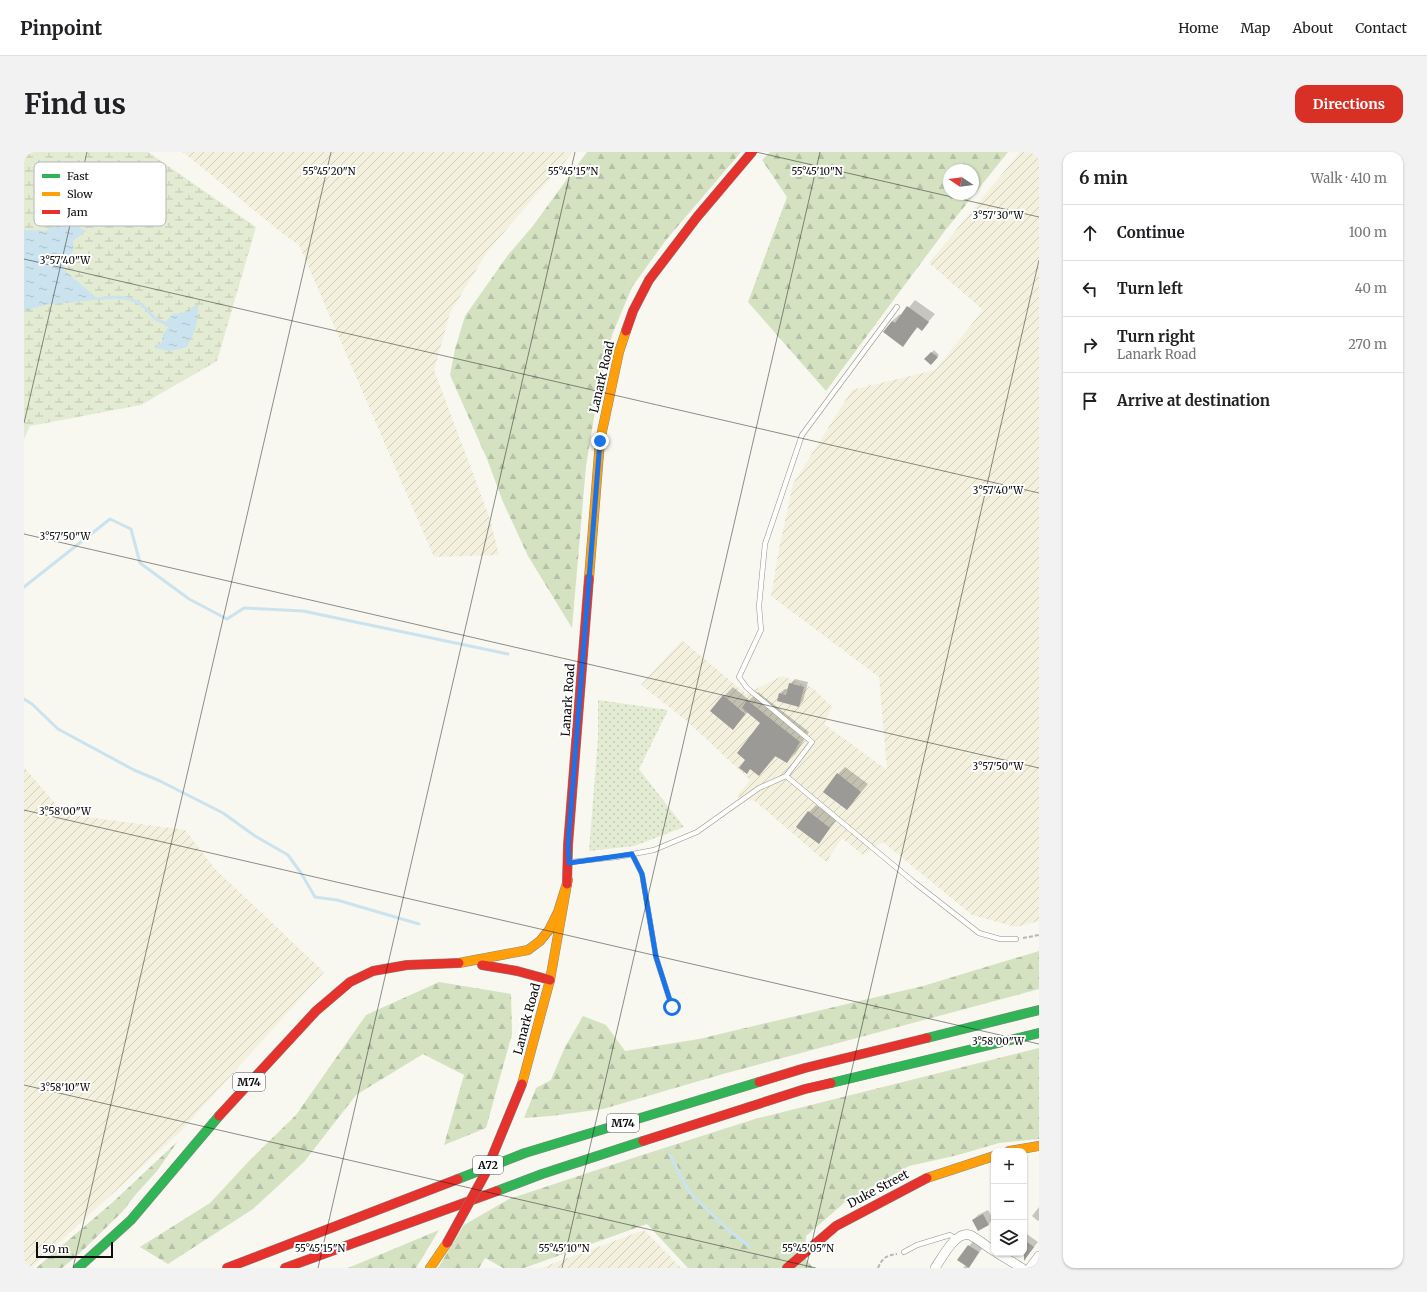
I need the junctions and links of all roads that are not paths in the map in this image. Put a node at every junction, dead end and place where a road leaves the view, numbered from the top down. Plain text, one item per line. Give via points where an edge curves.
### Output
1 (752, 152) edge
2 (897, 307) dead end
3 (786, 776) junction
4 (632, 854) junction
5 (569, 863) junction
6 (568, 880) junction
7 (1016, 939) road end
8 (458, 963) junction
9 (550, 980) junction
10 (672, 1007) dead end
11 (1039, 1010) edge
12 (1039, 1033) edge
13 (1039, 1146) edge
14 (1024, 1148) edge
15 (991, 1157) edge
16 (956, 1239) junction
17 (991, 1249) edge
18 (904, 1252) road end
19 (1002, 1256) edge
20 (1039, 1256) edge
21 (78, 1268) edge
22 (227, 1268) edge
23 (285, 1268) edge
24 (430, 1268) edge
25 (787, 1268) edge
26 (935, 1268) edge
27 (1022, 1268) edge
28 (1030, 1268) edge

1 - 5 main road, Lanark Road / A72 via 697,217 649,280 633,311 619,352 600,441 568,845
2 - 3 lane via 802,435 765,544 759,606 761,630 739,677 747,688 812,742
3 - 4 lane via 759,788 697,832 654,850
3 - 7 lane via 979,934 1000,939
4 - 5 lane
4 - 10 lane via 642,874 656,957
5 - 6 main road, Lanark Road / A72
6 - 8 main road, M74 via 558,912 540,941 528,950
6 - 9 main road, Lanark Road / A72
8 - 9 main road, M74 via 500,967
8 - 21 main road, M74 via 407,965 373,971 350,982 316,1011 223,1111 131,1220
9 - 24 main road, Lanark Road / A72, bridge via 522,1084 485,1174 447,1243
11 - 22 main road, M74 via 805,1068 524,1153
12 - 23 main road, M74 via 805,1089 542,1174
13 - 14 main road
15 - 25 main road, Duke Street via 928,1176 842,1222
16 - 17 street via 961,1235 970,1235
16 - 18 lane via 950,1235 916,1245
16 - 26 street
19 - 27 street
20 - 28 street

